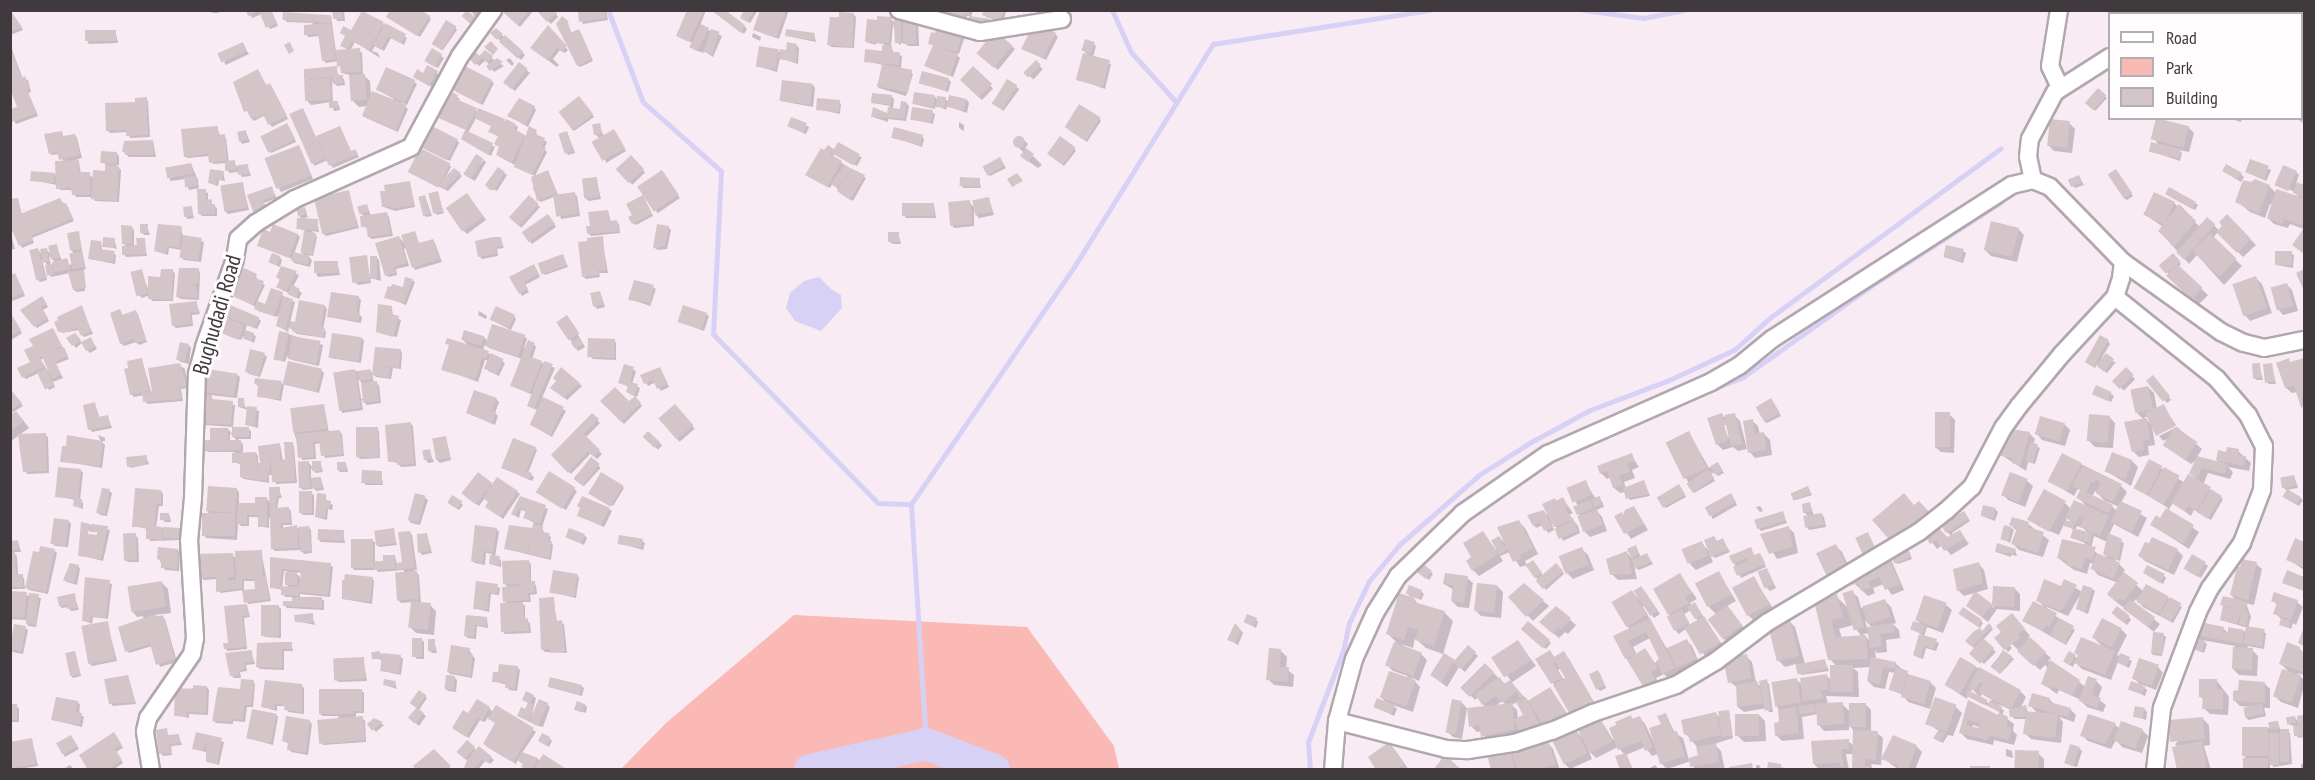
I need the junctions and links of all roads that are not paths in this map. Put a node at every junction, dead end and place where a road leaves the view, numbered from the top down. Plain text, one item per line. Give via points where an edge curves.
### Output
1 (493, 10) edge
2 (899, 10) edge
3 (2059, 10) edge
4 (1062, 19) dead end
5 (2108, 58) edge
6 (2060, 87) junction
7 (2033, 180) junction
8 (2122, 262) junction
9 (2115, 297) junction
10 (2304, 340) edge
11 (1337, 721) junction
12 (150, 770) edge
13 (1333, 770) edge
14 (2155, 770) edge

1 - 12 street, Bughudadi Road via 460,56 411,147 295,199 238,239 197,374 189,542 195,638 192,654 148,718 145,731
2 - 4 street via 980,32
3 - 6 street via 2050,66
5 - 6 street
6 - 7 street via 2030,139 2028,157
7 - 8 street via 2050,187
7 - 11 street via 2012,185 1711,382 1548,454 1463,513 1398,576 1374,613 1354,659
8 - 9 street
8 - 10 street via 2221,333 2244,343 2264,348
9 - 11 street via 2019,406 1971,487 1947,512 1768,622 1676,685 1543,734 1468,750 1446,749
9 - 14 street via 2217,379 2248,415 2264,446 2262,490 2242,543 2198,612 2162,708
11 - 13 street

